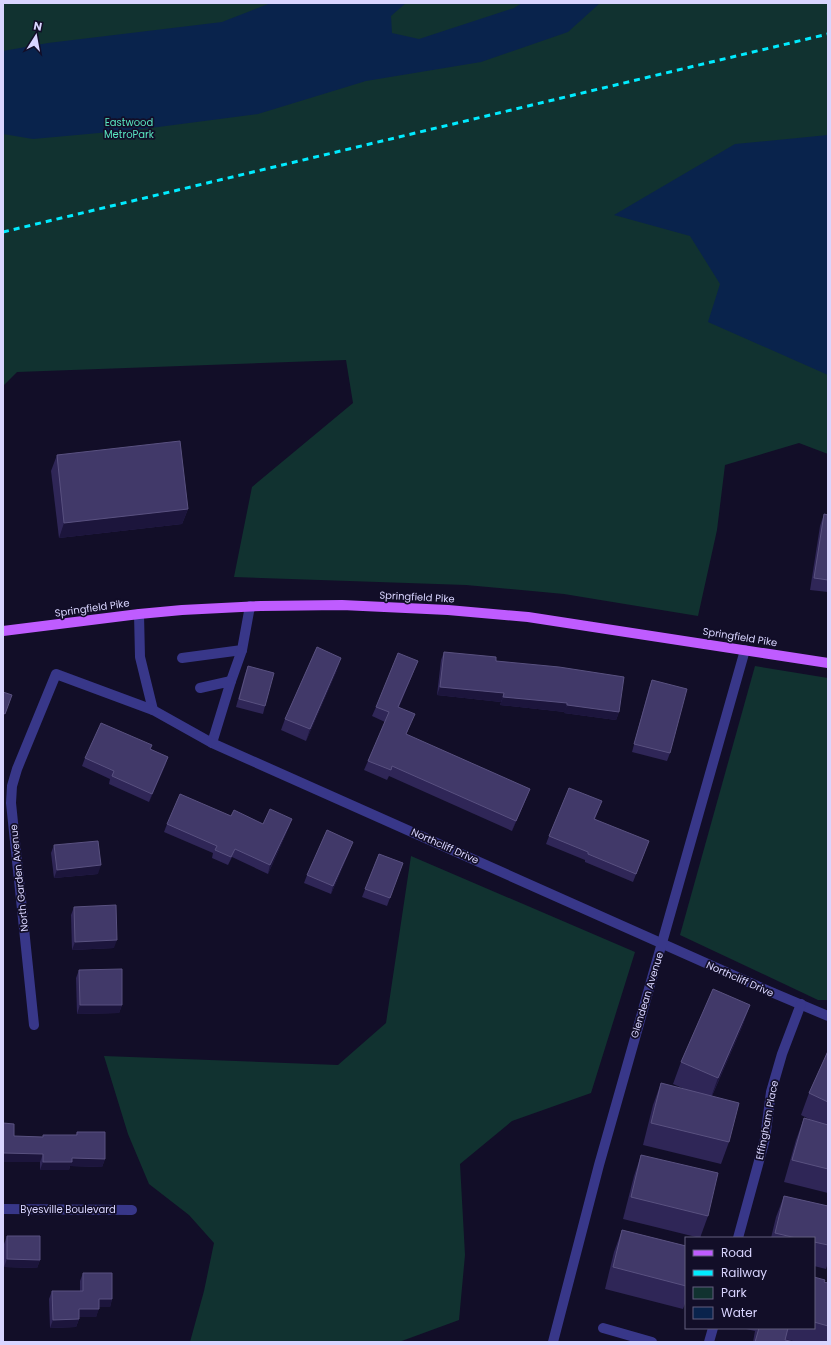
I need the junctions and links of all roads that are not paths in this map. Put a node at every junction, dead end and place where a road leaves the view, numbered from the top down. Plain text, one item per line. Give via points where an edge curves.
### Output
1 (250, 606) junction
2 (139, 614) junction
3 (3, 632) edge
4 (242, 650) junction
5 (746, 650) junction
6 (182, 658) dead end
7 (828, 663) edge
8 (231, 681) junction
9 (200, 688) dead end
10 (153, 710) junction
11 (212, 744) junction
12 (662, 944) junction
13 (801, 1004) junction
14 (828, 1016) edge
15 (34, 1025) dead end
16 (3, 1209) edge
17 (132, 1210) dead end
18 (738, 1237) edge
19 (603, 1328) dead end
20 (713, 1329) edge
21 (553, 1342) edge
22 (652, 1342) edge
23 (709, 1342) edge

1 - 2 main road, Springfield Pike
1 - 4 street
1 - 5 main road, Springfield Pike via 342,605 448,610 528,618
2 - 3 main road, Springfield Pike
2 - 10 street via 140,657
4 - 6 street
4 - 8 street
5 - 7 main road, Springfield Pike
5 - 12 street, Glendean Avenue
8 - 9 street
8 - 11 street
10 - 11 street, Northcliff Drive
10 - 15 street, North Garden Avenue via 56,674 17,769 11,803
11 - 12 street, Northcliff Drive
12 - 13 street, Northcliff Drive
12 - 21 street, Glendean Avenue via 601,1157
13 - 14 street, Northcliff Drive
13 - 18 street, Effingham Place via 771,1092 765,1140
16 - 17 street, Byesville Boulevard
19 - 22 street
20 - 23 street

